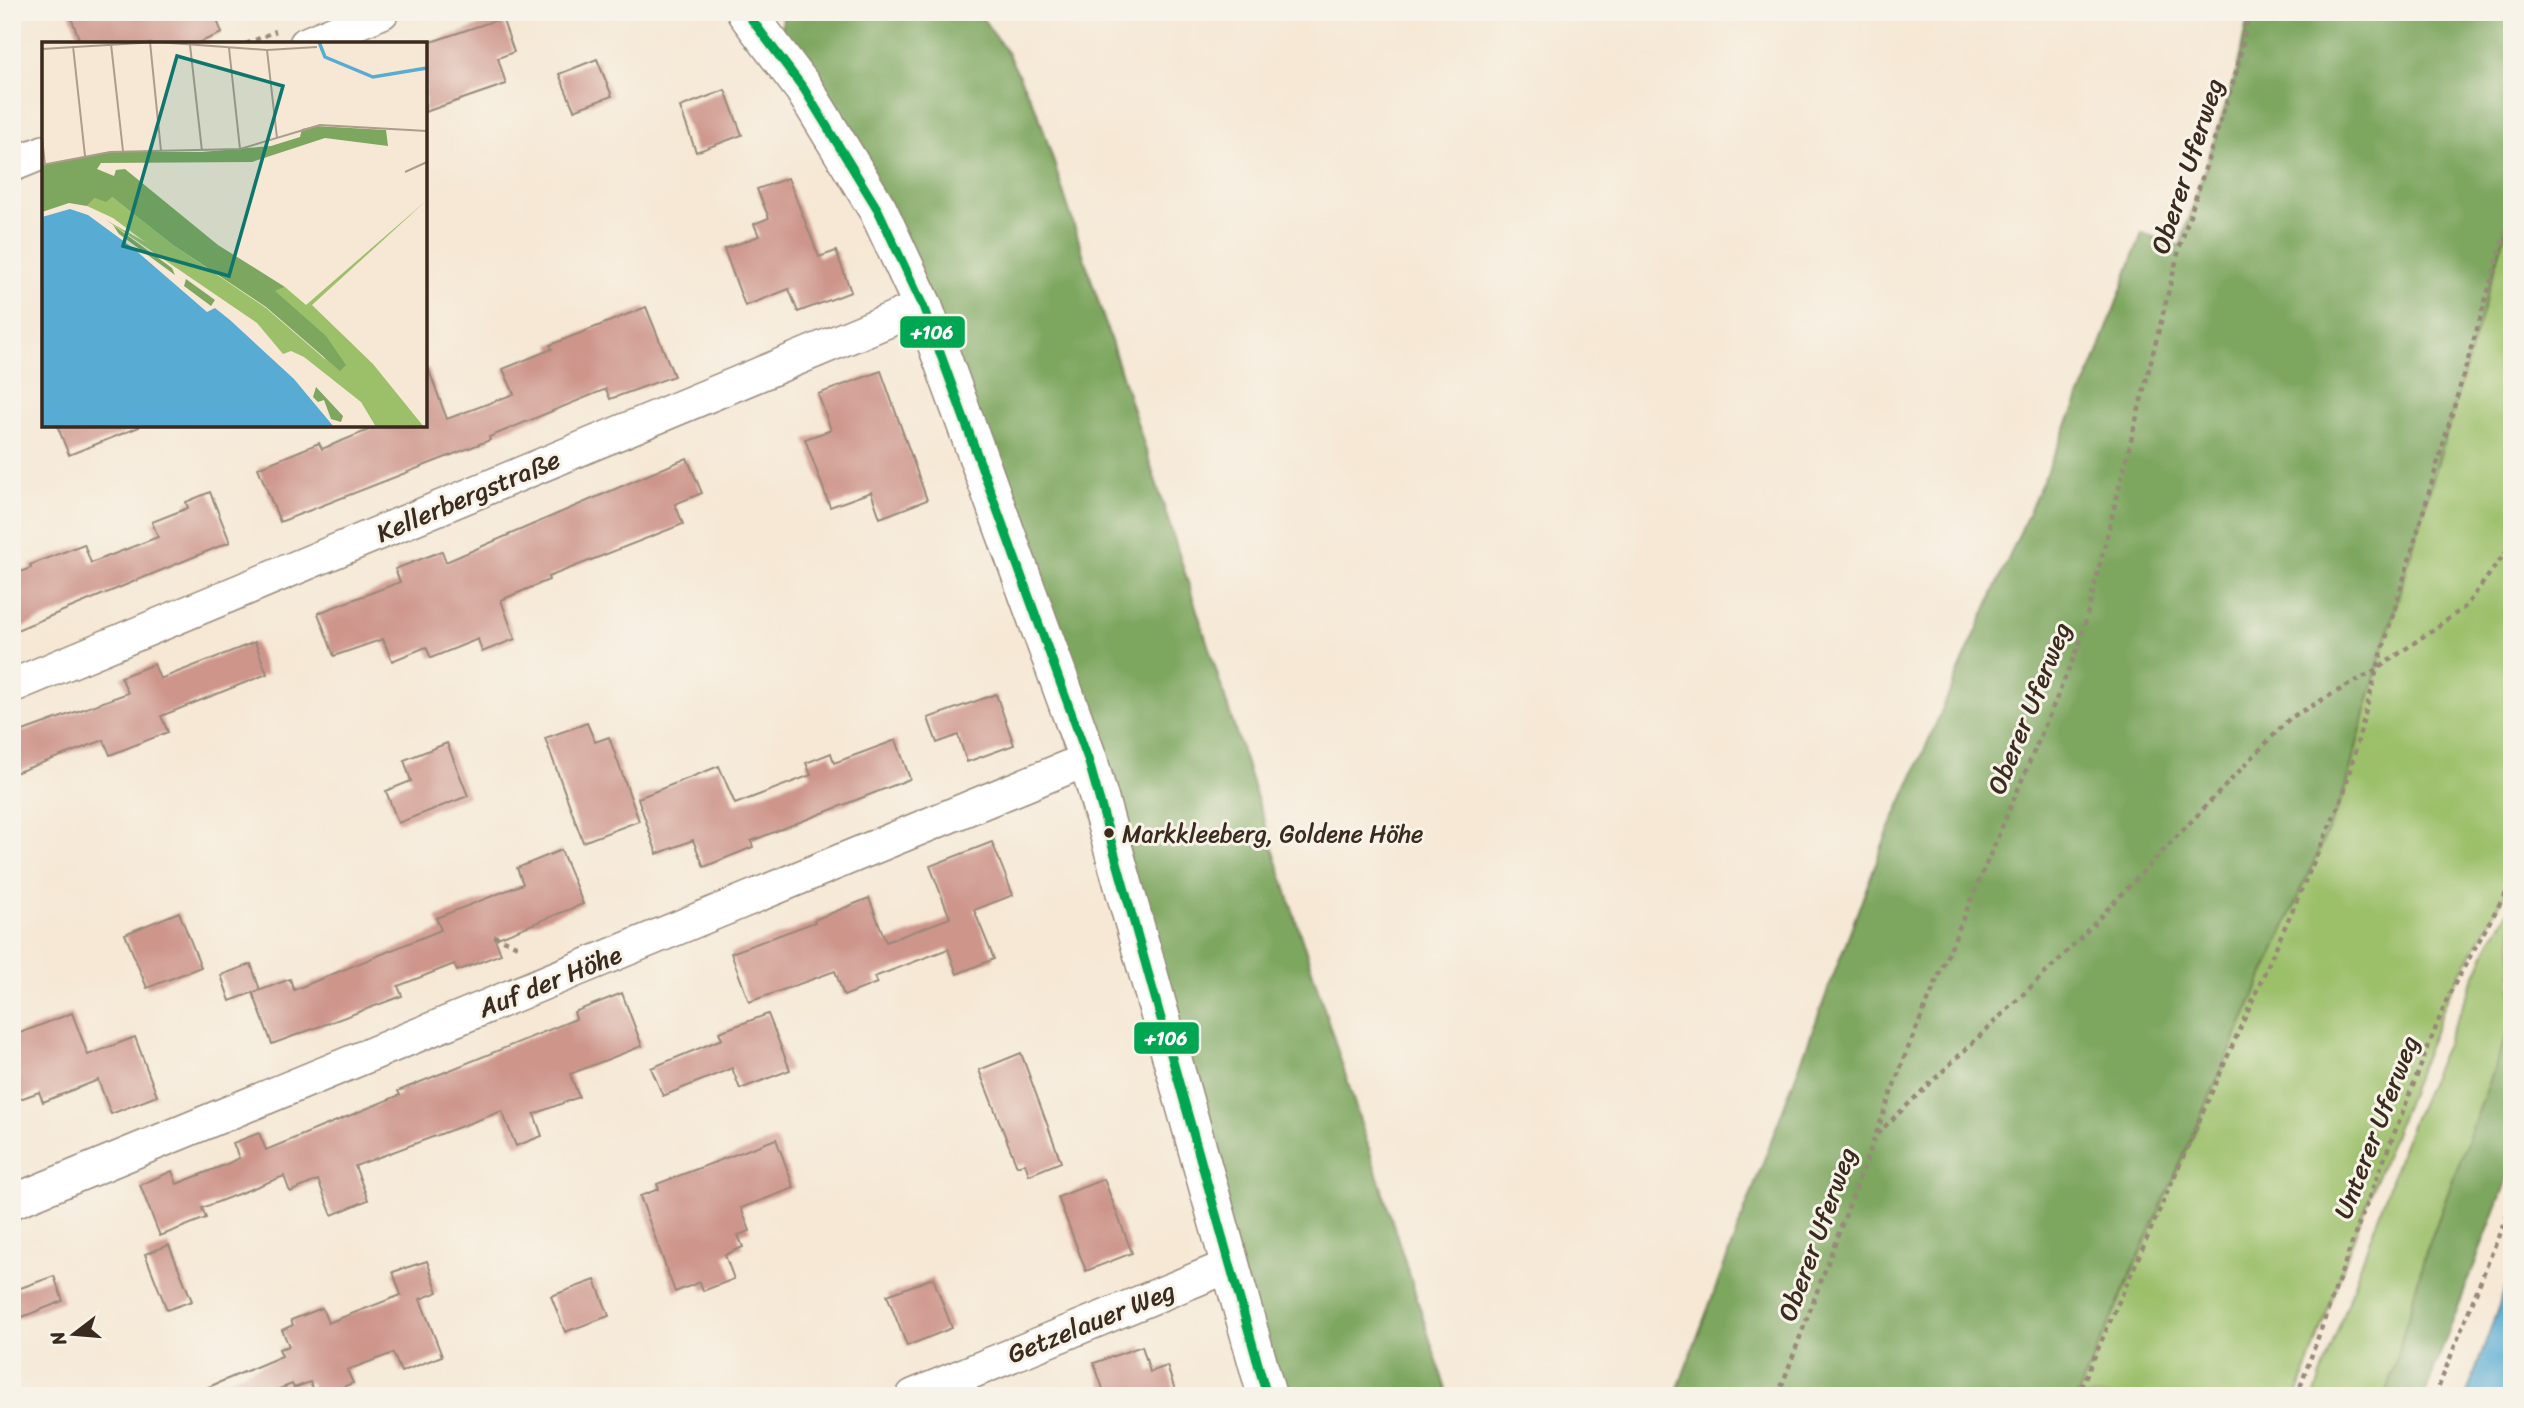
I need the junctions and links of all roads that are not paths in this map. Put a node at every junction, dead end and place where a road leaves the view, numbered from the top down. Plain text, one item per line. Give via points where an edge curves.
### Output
1 (382, 12) edge
2 (746, 12) edge
3 (311, 42) edge
4 (42, 153) edge
5 (12, 165) edge
6 (923, 306) junction
7 (12, 686) edge
8 (1088, 759) junction
9 (12, 1202) edge
10 (1231, 1265) junction
11 (913, 1396) edge
12 (1267, 1396) edge

1 - 3 street
2 - 6 main road via 804,89 878,210
4 - 5 street
6 - 7 street, Kellerbergstraße
6 - 8 main road
8 - 9 street, Auf der Höhe
8 - 10 main road
10 - 11 street, Getzelauer Weg
10 - 12 main road

